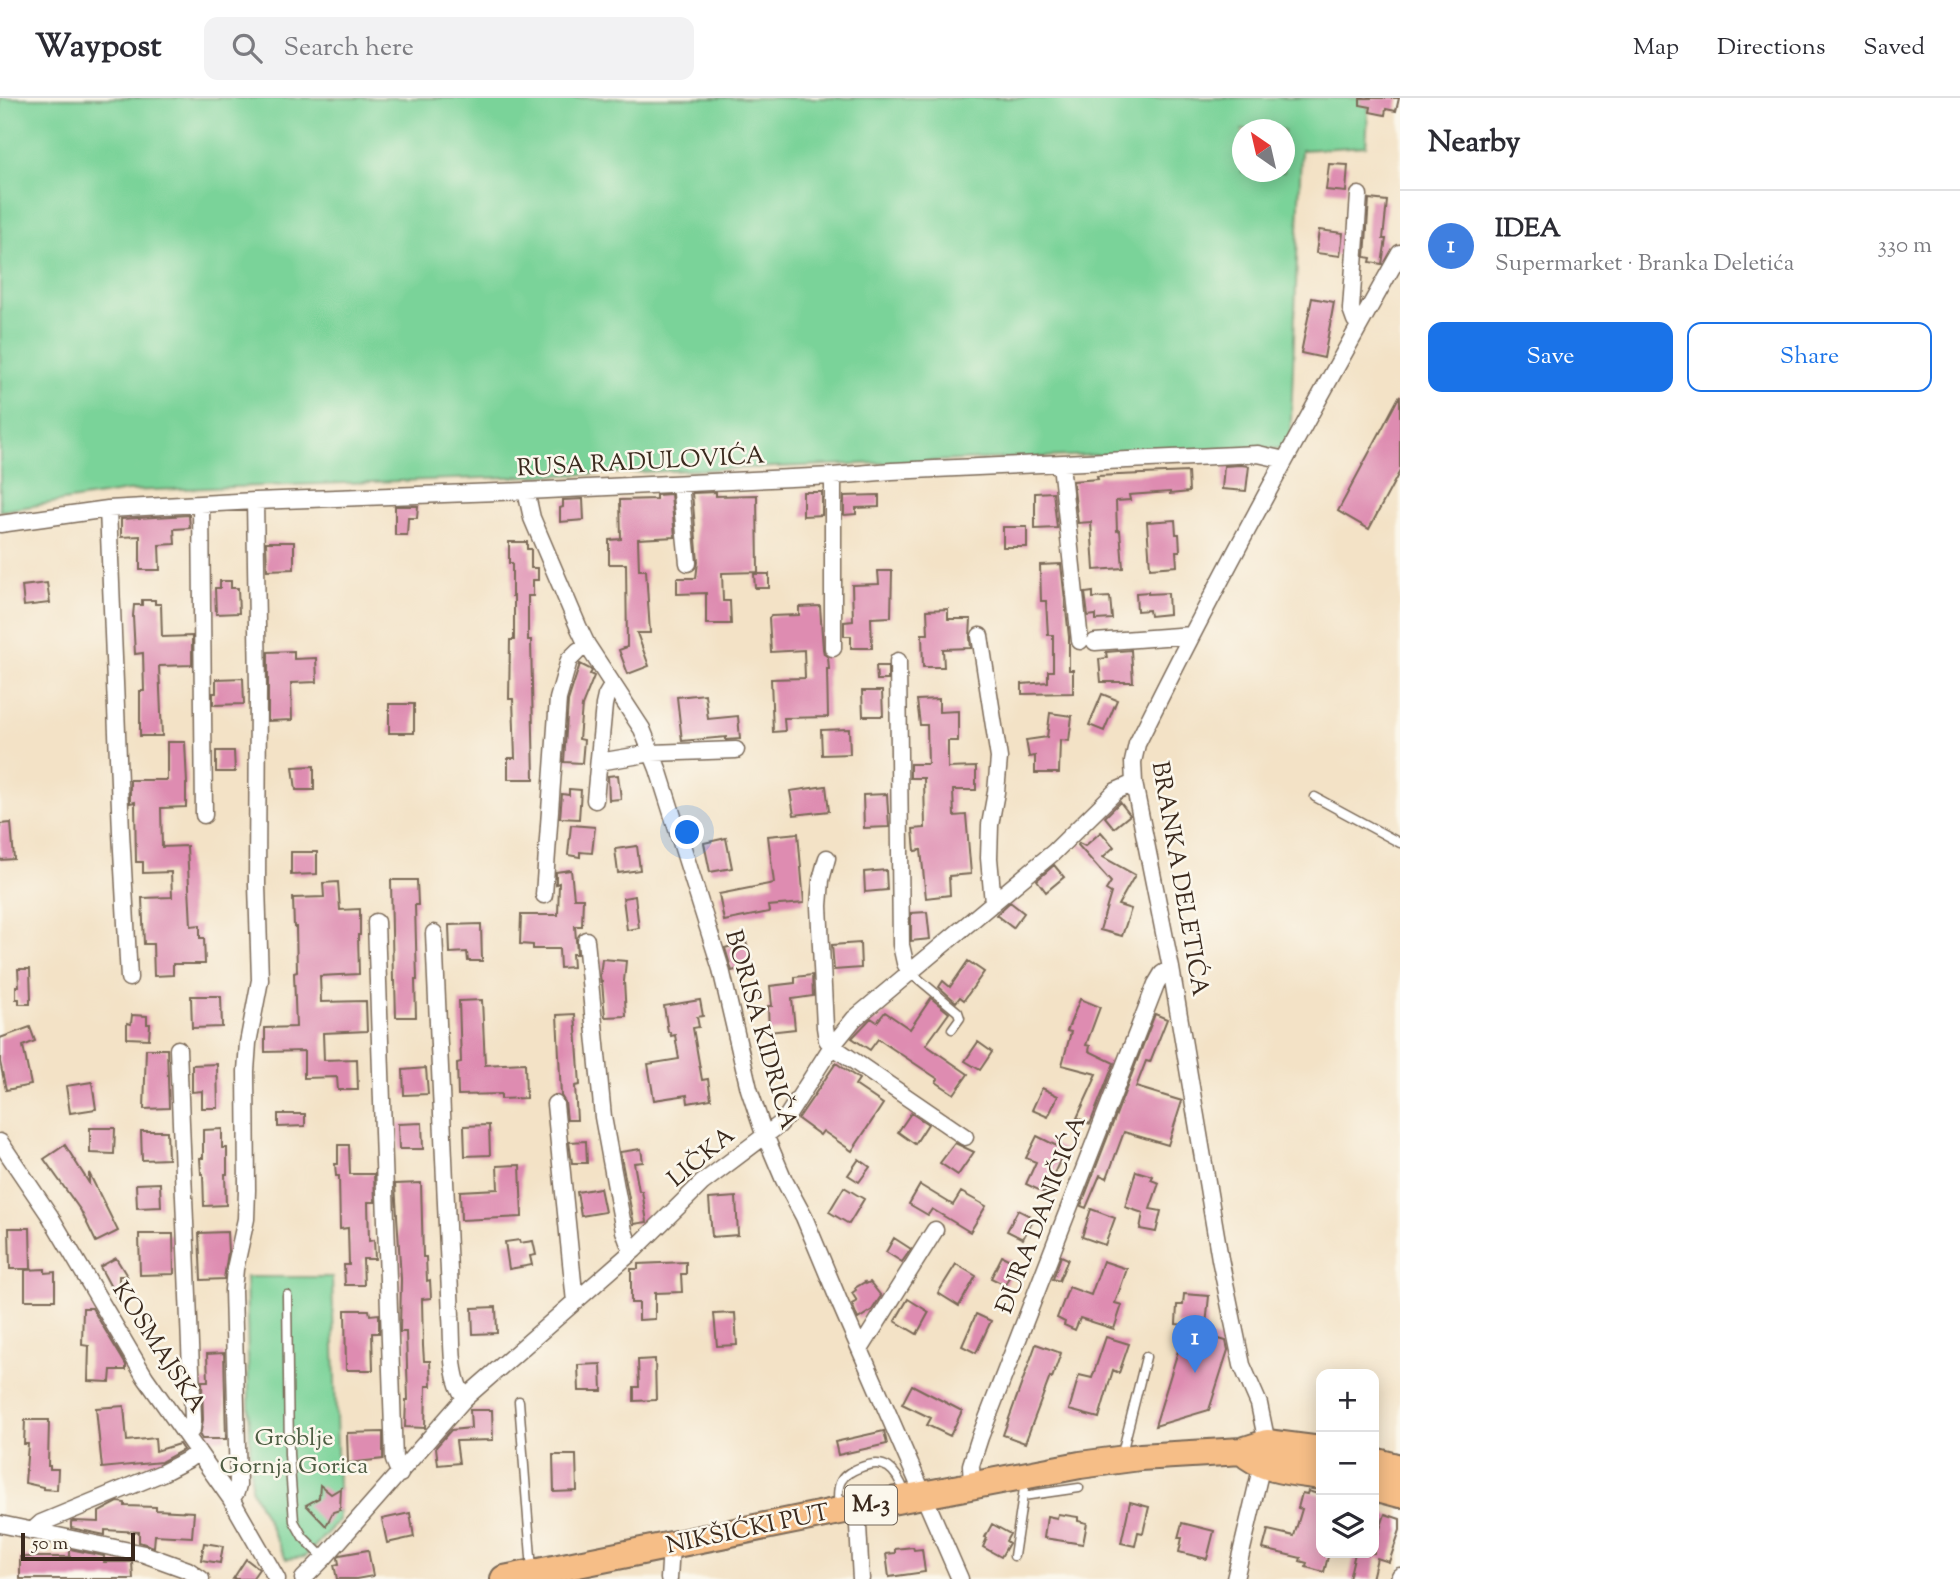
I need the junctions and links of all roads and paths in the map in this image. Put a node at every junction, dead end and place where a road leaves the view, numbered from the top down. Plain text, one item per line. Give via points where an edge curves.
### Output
1 (1359, 195) dead end
2 (1400, 253) edge
3 (1360, 324) junction
4 (1285, 460) junction
5 (1060, 464) junction
6 (833, 476) junction
7 (681, 484) junction
8 (526, 492) junction
9 (255, 501) junction
10 (201, 504) junction
11 (108, 509) junction
12 (0, 524) edge
13 (688, 563) dead end
14 (1192, 635) junction
15 (980, 636) dead end
16 (587, 645) junction
17 (833, 648) dead end
18 (898, 661) dead end
19 (614, 684) junction
20 (736, 750) dead end
21 (652, 753) junction
22 (599, 762) junction
23 (1134, 783) junction
24 (1315, 797) dead end
25 (595, 800) dead end
26 (204, 815) dead end
27 (1400, 843) edge
28 (827, 858) dead end
29 (544, 895) dead end
30 (993, 903) junction
31 (376, 922) dead end
32 (433, 933) dead end
33 (586, 940) dead end
34 (1171, 968) junction
35 (910, 972) junction
36 (129, 978) dead end
37 (952, 1029) dead end
38 (832, 1046) junction
39 (178, 1049) dead end
40 (555, 1104) dead end
41 (765, 1136) junction
42 (965, 1137) dead end
43 (0, 1142) edge
44 (934, 1230) dead end
45 (634, 1250) junction
46 (287, 1295) dead end
47 (575, 1302) junction
48 (860, 1348) junction
49 (1146, 1357) dead end
50 (466, 1398) junction
51 (519, 1401) dead end
52 (187, 1436) junction
53 (1316, 1450) edge
54 (198, 1452) junction
55 (1257, 1453) junction
56 (1120, 1460) junction
57 (1379, 1462) edge
58 (1400, 1468) edge
59 (400, 1474) junction
60 (1316, 1474) edge
61 (1025, 1485) junction
62 (972, 1486) junction
63 (1079, 1488) dead end
64 (1379, 1488) edge
65 (1400, 1494) edge
66 (916, 1497) junction
67 (232, 1499) junction
68 (848, 1510) junction
69 (0, 1524) edge
70 (32, 1531) junction
71 (671, 1546) junction
72 (1014, 1556) dead end
73 (324, 1558) junction
74 (533, 1573) junction
75 (201, 1579) edge
76 (277, 1579) edge
77 (303, 1579) edge
78 (504, 1579) edge
79 (669, 1579) edge
80 (861, 1579) edge
81 (960, 1579) edge
82 (1234, 1579) edge

1 - 3 street via 1351,309
2 - 3 street, BRANKA DELETIĆA
3 - 4 street, BRANKA DELETIĆA
4 - 5 street, RUSA RADULOVIĆA via 1258,454
4 - 14 street, BRANKA DELETIĆA
5 - 6 street, RUSA RADULOVIĆA
5 - 14 street via 1088,641
6 - 7 street, RUSA RADULOVIĆA
6 - 17 street
7 - 8 street, RUSA RADULOVIĆA
7 - 13 street
8 - 9 street, RUSA RADULOVIĆA
8 - 16 street, BORISA KIDRIČA via 532,518
9 - 10 street, RUSA RADULOVIĆA
9 - 67 street via 260,980 246,1071 246,1219 233,1290 238,1485
10 - 11 street, RUSA RADULOVIĆA
10 - 26 street
11 - 12 street, RUSA RADULOVIĆA
11 - 36 street
14 - 23 street, BRANKA DELETIĆA via 1137,744
15 - 30 street via 999,758 990,825
16 - 19 street, BORISA KIDRIČA
16 - 29 street via 569,660 558,699
18 - 35 street via 901,944
19 - 21 street, BORISA KIDRIČA
19 - 22 street via 604,705
20 - 21 street
21 - 22 street
21 - 41 street, BORISA KIDRIČA via 721,969
22 - 25 street
23 - 30 street, LIČKA via 1116,791
23 - 34 street, BRANKA DELETIĆA
24 - 27 lane
28 - 38 street via 818,906 825,1027
30 - 35 street, LIČKA
31 - 59 street via 394,1460
32 - 50 street via 455,1373
33 - 45 street via 603,1117 624,1231
34 - 55 street, BRANKA DELETIĆA via 1220,1259 1242,1365 1259,1404
34 - 62 street, ĐURA DANIČIĆA via 1156,984 985,1424 971,1465
35 - 37 lane via 958,1012 960,1018
35 - 38 street, LIČKA via 854,1019
38 - 41 street, LIČKA via 788,1115
38 - 42 street
39 - 52 street via 192,1419
40 - 47 street
41 - 45 street, LIČKA via 710,1175
41 - 48 street, BORISA KIDRIČA
43 - 52 street, KOSMAJSKA via 50,1216 145,1377
44 - 48 street
45 - 47 street, LIČKA
46 - 73 lane via 294,1521
47 - 50 street, LIČKA
48 - 66 street, BORISA KIDRIČA
49 - 56 lane
50 - 59 street, LIČKA
51 - 74 lane
52 - 54 street, KOSMAJSKA
53 - 55 main road, NIKŠIĆKI PUT / M-3
54 - 67 street, KOSMAJSKA
54 - 70 street
55 - 56 main road, NIKŠIĆKI PUT / M-3
55 - 60 main road, NIKŠIĆKI PUT / M-3
55 - 82 street
56 - 61 main road, NIKŠIĆKI PUT / M-3
57 - 58 main road
59 - 73 street, LIČKA
61 - 62 main road, NIKŠIĆKI PUT / M-3
61 - 63 lane
61 - 72 lane
62 - 66 main road, NIKŠIĆKI PUT / M-3
64 - 65 main road
66 - 68 main road, NIKŠIĆKI PUT / M-3
66 - 68 lane via 883,1464 870,1464 848,1473 840,1482
66 - 81 street, BORISA KIDRIČA
67 - 76 street, KOSMAJSKA
68 - 71 main road, NIKŠIĆKI PUT / M-3
68 - 80 street
69 - 70 street
70 - 75 street via 144,1554
71 - 74 main road, NIKŠIĆKI PUT / M-3
71 - 79 street
73 - 77 street, LIČKA
74 - 78 main road, NIKŠIĆKI PUT / M-3

